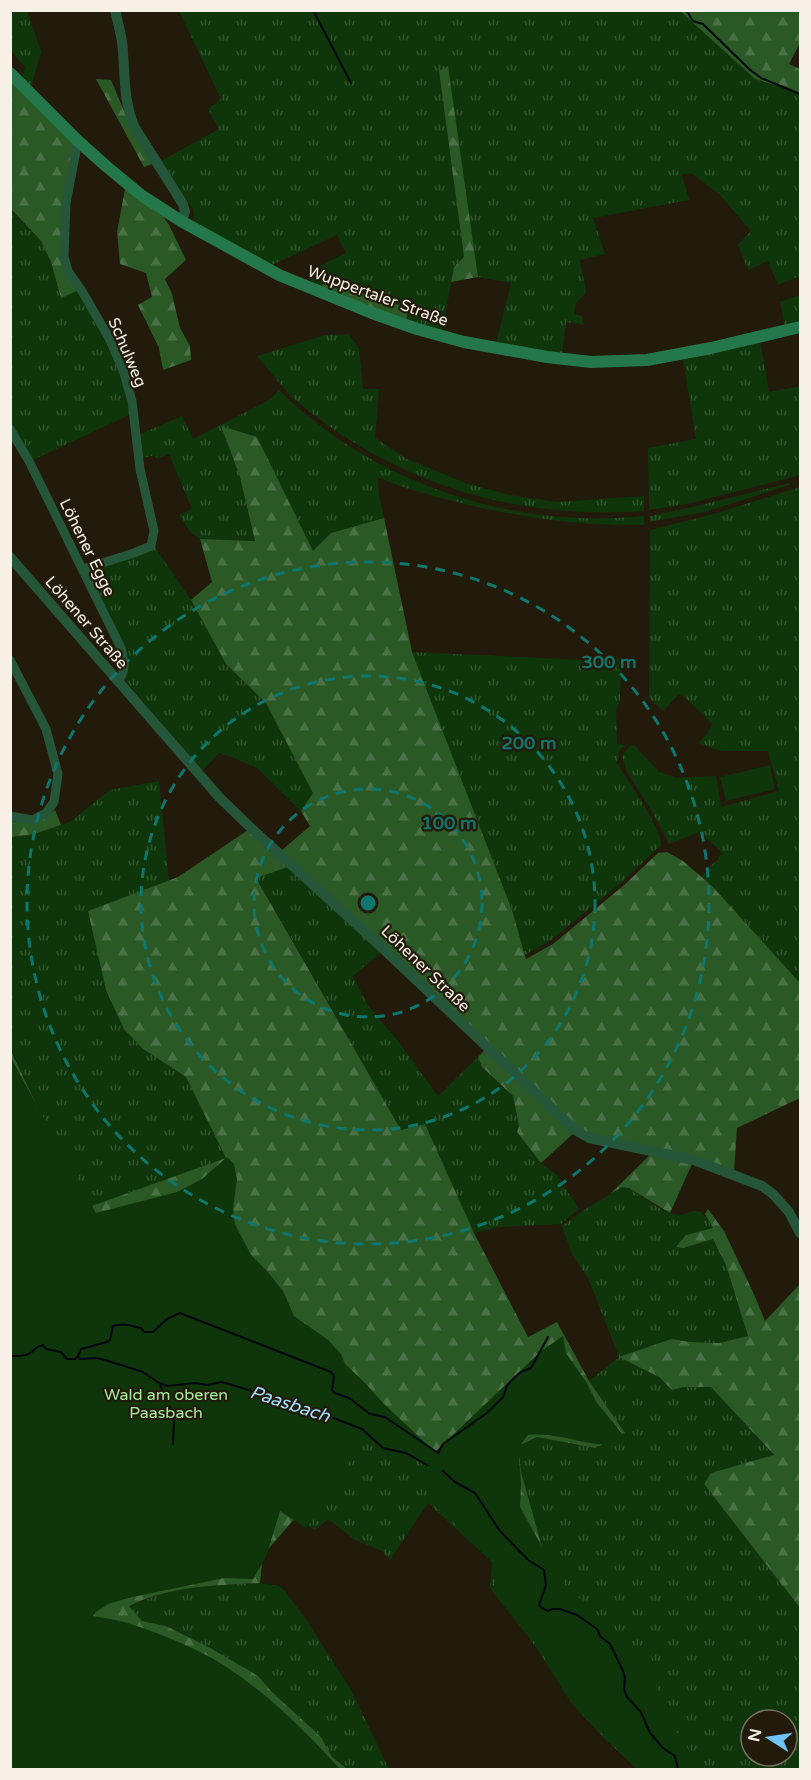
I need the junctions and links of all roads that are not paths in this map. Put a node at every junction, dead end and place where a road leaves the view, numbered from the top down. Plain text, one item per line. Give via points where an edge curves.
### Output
1 (115, 10) edge
2 (10, 73) edge
3 (78, 141) junction
4 (181, 221) junction
5 (801, 327) edge
6 (10, 429) edge
7 (10, 557) edge
8 (83, 569) junction
9 (10, 660) edge
10 (118, 681) junction
11 (10, 816) edge
12 (801, 1233) edge

1 - 4 street via 129,116 183,204
2 - 3 main road, Wuppertaler Straße
3 - 4 main road, Wuppertaler Straße via 141,195
3 - 8 street, Schulweg via 66,203 64,256 68,271 109,338 123,370 154,531 150,546
4 - 5 main road, Wuppertaler Straße via 279,275 372,313 464,342 547,357 591,362 647,360
6 - 8 street, Löhener Egge
7 - 10 street, Löhener Straße
8 - 10 street, Löhener Egge via 121,648 125,666
9 - 11 street via 46,729 58,774 54,802 46,813 33,820
10 - 12 street, Löhener Straße via 252,830 575,1130 588,1138 694,1160 762,1186 789,1212

